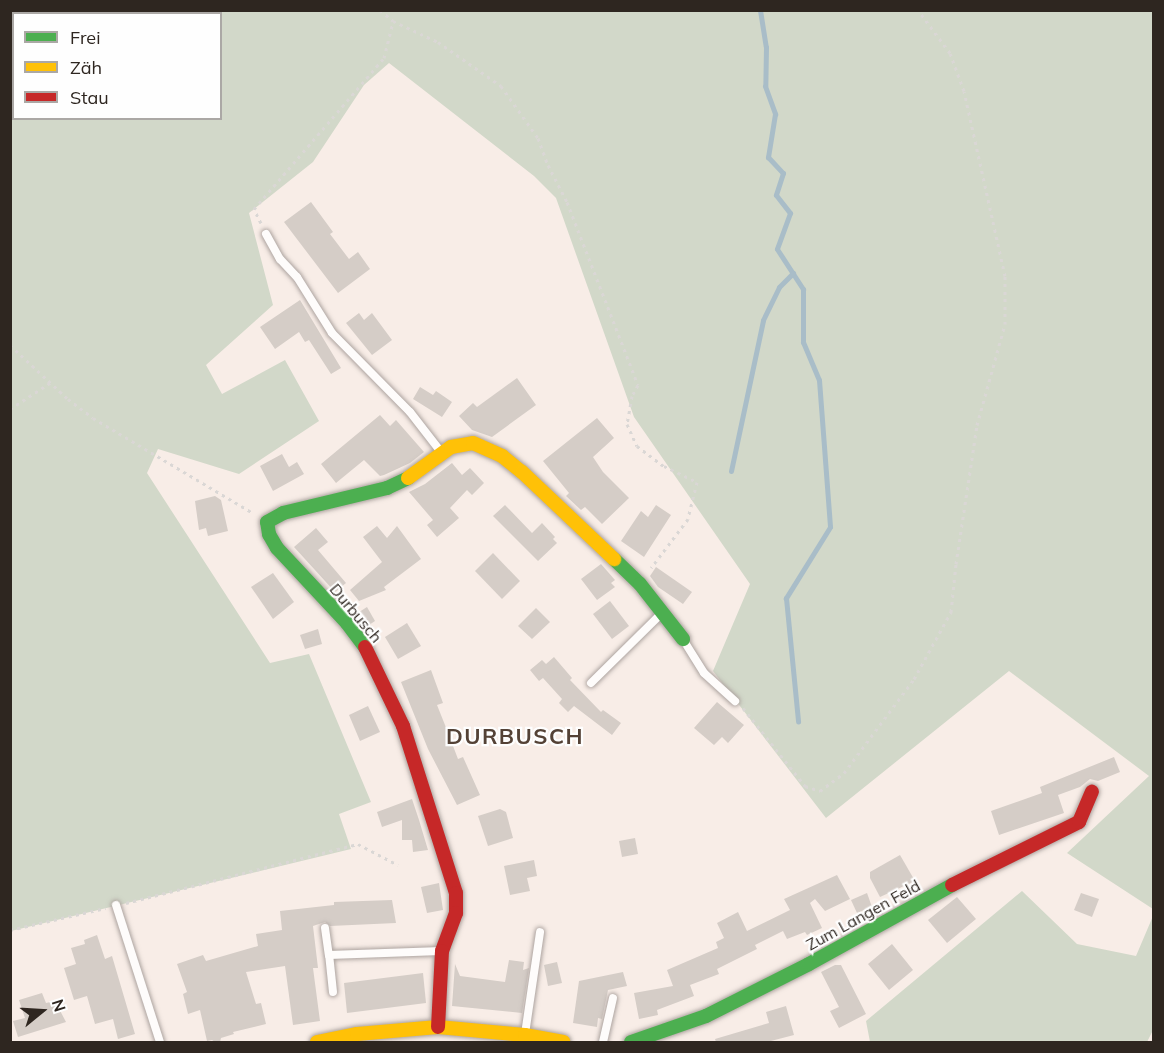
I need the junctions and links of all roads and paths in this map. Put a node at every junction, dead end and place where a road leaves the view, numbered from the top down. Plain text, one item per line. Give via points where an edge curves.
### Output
1 (380, 10) edge
2 (918, 10) edge
3 (393, 21) junction
4 (266, 234) joint
5 (10, 345) edge
6 (50, 383) junction
7 (10, 409) edge
8 (442, 453) junction
9 (267, 522) junction
10 (640, 584) junction
11 (664, 612) junction
12 (683, 639) joint
13 (591, 683) dead end
14 (735, 701) joint
15 (1092, 792) dead end
16 (398, 865) dead end
17 (116, 905) junction
18 (325, 928) dead end
19 (10, 930) edge
20 (540, 932) dead end
21 (442, 951) junction
22 (329, 955) junction
23 (333, 992) dead end
24 (613, 998) dead end
25 (438, 1027) junction
26 (525, 1035) junction
27 (160, 1042) edge
28 (317, 1042) edge
29 (564, 1042) edge
30 (603, 1042) edge
31 (631, 1042) edge

1 - 3 path
2 - 14 path via 950,53 964,92 1005,276 1005,324 977,425 951,612 914,679 844,773 820,791 805,786 752,716
3 - 4 path via 384,58 254,209
3 - 10 path via 438,42 501,86 538,138 638,385 627,424 636,446 697,482 688,519
4 - 8 lane via 332,333 410,412
5 - 6 path
6 - 7 path
6 - 9 path via 119,435
8 - 9 street via 417,474 387,488 283,513
8 - 10 street via 473,443 502,456
9 - 21 street, Durbusch via 277,548 347,623 370,654 403,726 456,893 456,913
10 - 11 street
11 - 12 street
11 - 13 lane
12 - 14 lane via 704,673
15 - 31 street, Zum Langen Feld via 1079,822 1059,833 938,892 706,1016
16 - 17 path via 358,844
17 - 19 path
17 - 27 lane
18 - 22 lane
20 - 26 lane
21 - 22 lane
21 - 25 street, Durbusch
22 - 23 lane
24 - 30 lane
25 - 26 street
25 - 28 street via 357,1034
26 - 29 street

